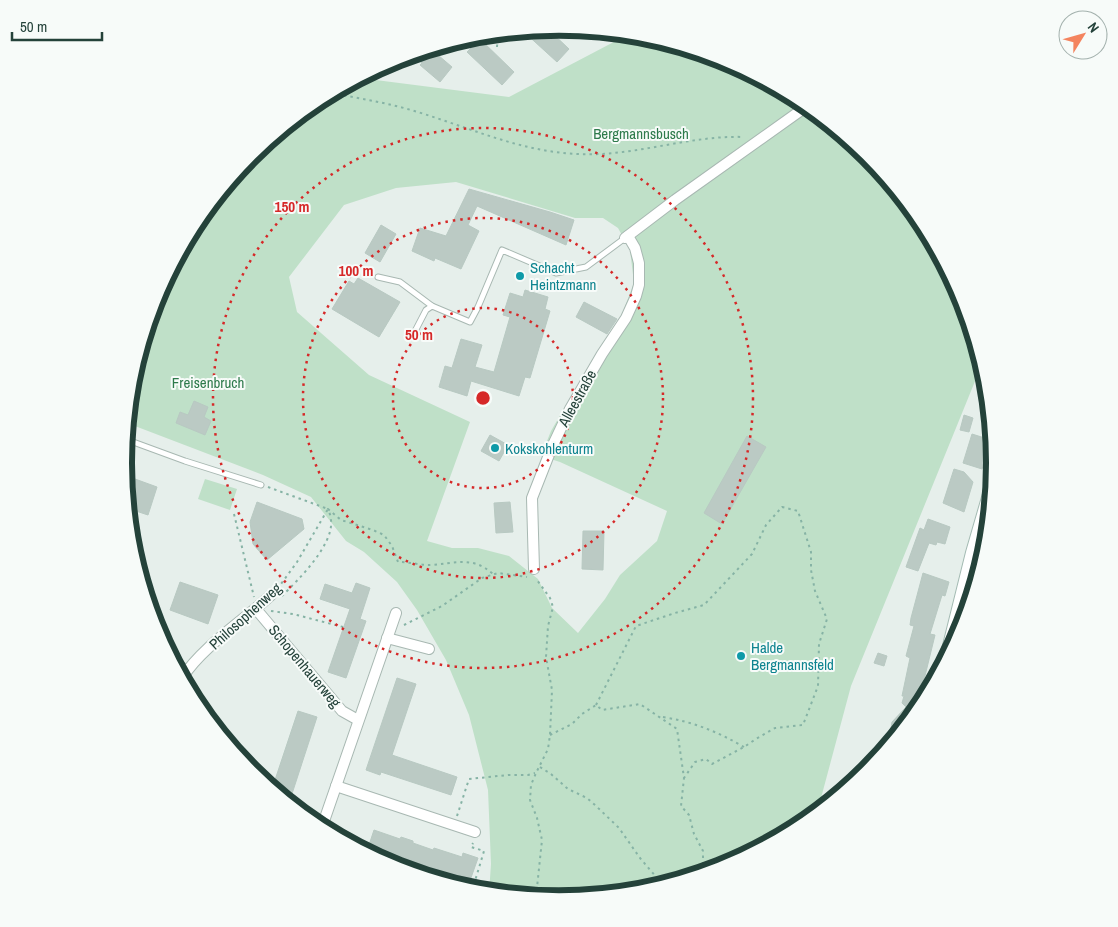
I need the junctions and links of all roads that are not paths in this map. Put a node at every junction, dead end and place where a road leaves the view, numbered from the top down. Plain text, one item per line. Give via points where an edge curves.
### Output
1 (800, 111) edge
2 (627, 237) junction
3 (378, 277) dead end
4 (432, 306) junction
5 (412, 338) dead end
6 (133, 442) edge
7 (261, 485) road end
8 (983, 517) edge
9 (534, 571) road end
10 (276, 597) road end
11 (256, 609) junction
12 (396, 613) dead end
13 (955, 625) edge
14 (388, 634) junction
15 (429, 649) dead end
16 (186, 672) edge
17 (358, 720) junction
18 (336, 786) junction
19 (324, 820) road end
20 (474, 836) road end

1 - 2 street
2 - 4 lane via 586,267 556,273 502,250 470,322
2 - 9 street, Alleestraße via 635,248 638,263 636,296 570,409 532,498
3 - 4 lane via 400,282
4 - 5 lane via 426,310
6 - 7 lane
8 - 13 street
10 - 11 street, Philosophenweg
11 - 16 street, Philosophenweg via 212,645
11 - 17 street, Schopenhauerweg via 342,711
12 - 14 street, Schopenhauerweg
14 - 15 street
14 - 17 street, Schopenhauerweg
17 - 18 street, Schopenhauerweg
18 - 19 street, Schopenhauerweg
18 - 20 street via 454,825

